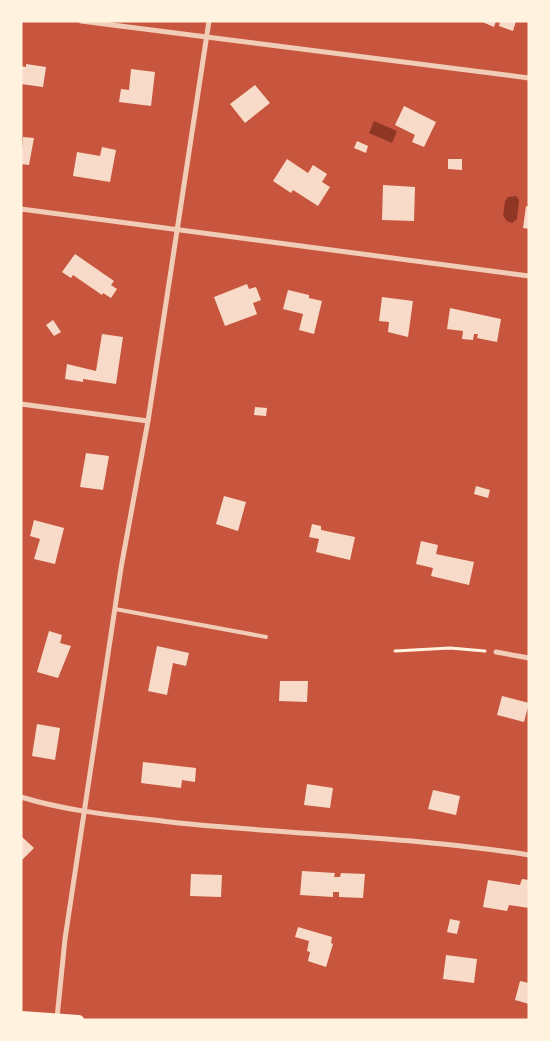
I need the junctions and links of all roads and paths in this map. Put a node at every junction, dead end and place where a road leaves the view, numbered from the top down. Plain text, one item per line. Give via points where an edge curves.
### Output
1 (81, 21) edge
2 (209, 21) edge
3 (206, 36) junction
4 (529, 78) edge
5 (21, 208) edge
6 (177, 229) junction
7 (529, 276) edge
8 (21, 404) edge
9 (148, 421) junction
10 (115, 610) junction
11 (266, 638) dead end
12 (395, 651) dead end
13 (496, 652) joint
14 (529, 658) edge
15 (21, 797) edge
16 (84, 812) junction
17 (529, 855) edge
18 (21, 1016) edge
19 (57, 1018) junction
20 (79, 1020) edge

1 - 3 street
2 - 3 street
3 - 4 street
3 - 6 street
5 - 6 street
6 - 7 street
6 - 9 street
8 - 9 street
9 - 10 street
10 - 11 lane
10 - 16 street
12 - 13 path via 450,648
13 - 14 street
15 - 16 street
16 - 17 street via 242,829 418,841
16 - 19 street
18 - 19 main road
19 - 20 main road

